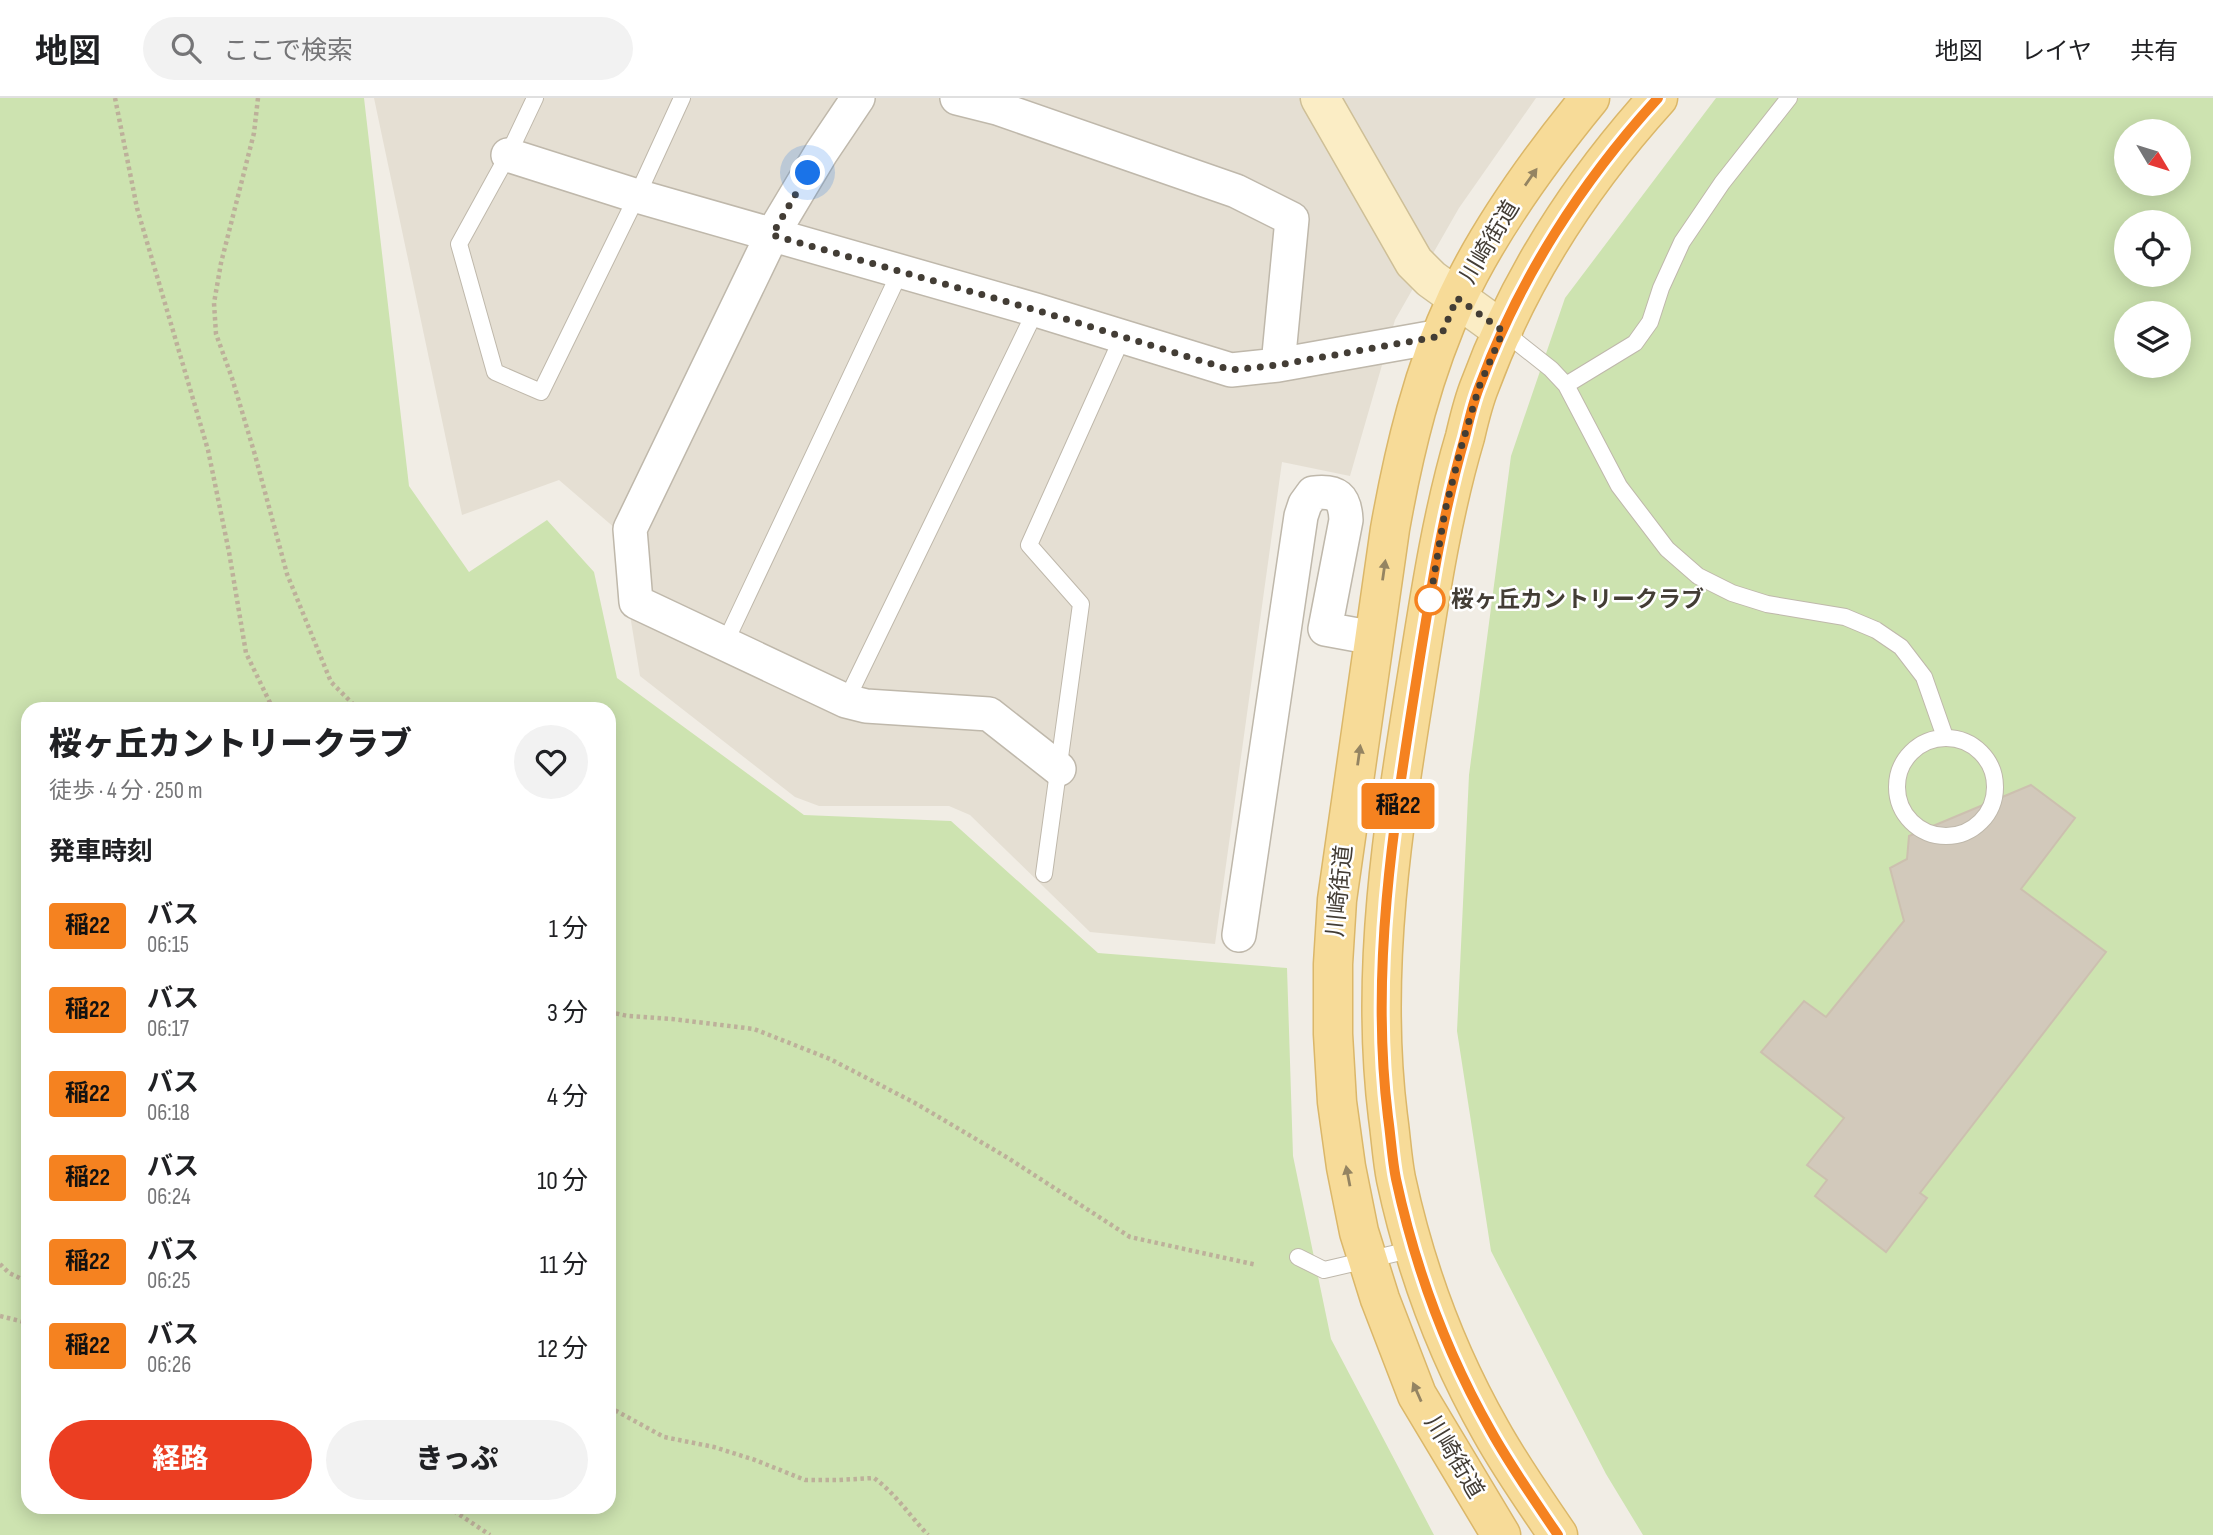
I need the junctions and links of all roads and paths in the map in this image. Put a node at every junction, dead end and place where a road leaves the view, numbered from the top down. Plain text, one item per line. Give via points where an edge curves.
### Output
1 (115, 98) edge
2 (258, 98) edge
3 (535, 98) edge
4 (681, 98) edge
5 (858, 98) edge
6 (957, 98) edge
7 (1320, 98) edge
8 (1581, 98) edge
9 (1590, 98) edge
10 (1658, 98) edge
11 (1788, 98) edge
12 (1559, 135) junction
13 (508, 155) junction
14 (636, 196) junction
15 (772, 235) junction
16 (900, 272) junction
17 (1457, 298) junction
18 (1036, 310) junction
19 (1503, 331) junction
20 (1441, 336) junction
21 (1122, 338) junction
22 (1278, 365) junction
23 (1566, 385) junction
24 (1374, 638) junction
25 (725, 643) junction
26 (846, 701) junction
27 (270, 702) edge
28 (351, 702) edge
29 (1945, 737) junction
30 (1059, 769) junction
31 (1044, 874) dead end
32 (1239, 935) dead end
33 (616, 1013) edge
34 (1414, 1249) junction
35 (1298, 1258) dead end
36 (1368, 1260) junction
37 (0, 1264) edge
38 (1257, 1265) dead end
39 (21, 1279) edge
40 (0, 1316) edge
41 (21, 1321) edge
42 (616, 1411) edge
43 (458, 1514) edge
44 (489, 1535) edge
45 (928, 1535) edge
46 (1501, 1535) edge
47 (1558, 1535) edge

1 - 27 path via 137,208 208,450 246,653
2 - 28 path via 254,133 221,263 214,303 216,334 287,574 331,682
3 - 13 lane
4 - 14 lane
5 - 15 street
6 - 22 street via 1236,191 1292,219
7 - 17 main road via 1414,262
8 - 12 main road
9 - 12 main road, 川崎街道
10 - 19 main road, 川崎街道 via 1587,185 1550,242
11 - 23 lane via 1682,242 1650,321 1635,343
17 -> 12 main road, 川崎街道 via 1481,253
13 - 14 street
13 - 14 lane via 460,244 495,372 541,392
14 - 15 street
15 - 16 street
15 - 25 street via 630,528 636,602
16 - 18 street
16 - 25 lane
17 - 19 main road
17 - 20 main road, 川崎街道
18 - 21 street
18 - 26 lane
19 - 23 lane
19 - 34 main road, 川崎街道 via 1479,387 1445,511 1385,909 1381,1046 1395,1175
20 - 22 street
24 -> 20 main road, 川崎街道 via 1400,472
21 - 22 street via 1231,370
21 - 30 lane via 1029,545 1081,604
23 - 29 lane via 1619,486 1667,549 1698,576 1731,593 1845,617 1876,630 1901,647 1924,677
24 - 32 street via 1325,629 1345,505 1336,495 1313,494 1301,516
36 -> 24 main road, 川崎街道 via 1346,1167 1337,1102 1333,964 1337,900
25 - 26 street
26 - 30 street via 989,714
29 - 29 lane via 1975,746 1993,771 1995,787 1993,802 1975,827 1944,836 1927,833 1902,811 1897,778 1914,749
30 - 31 lane
33 - 38 path via 754,1029 830,1059 915,1104 1130,1237
34 - 36 lane
34 - 47 main road, 川崎街道 via 1460,1372 1492,1433
35 - 36 lane via 1324,1269
46 -> 36 main road, 川崎街道 via 1417,1395
37 - 39 path
40 - 41 path
42 - 45 path via 664,1437 714,1447 804,1480 874,1478 890,1489
43 - 44 path

